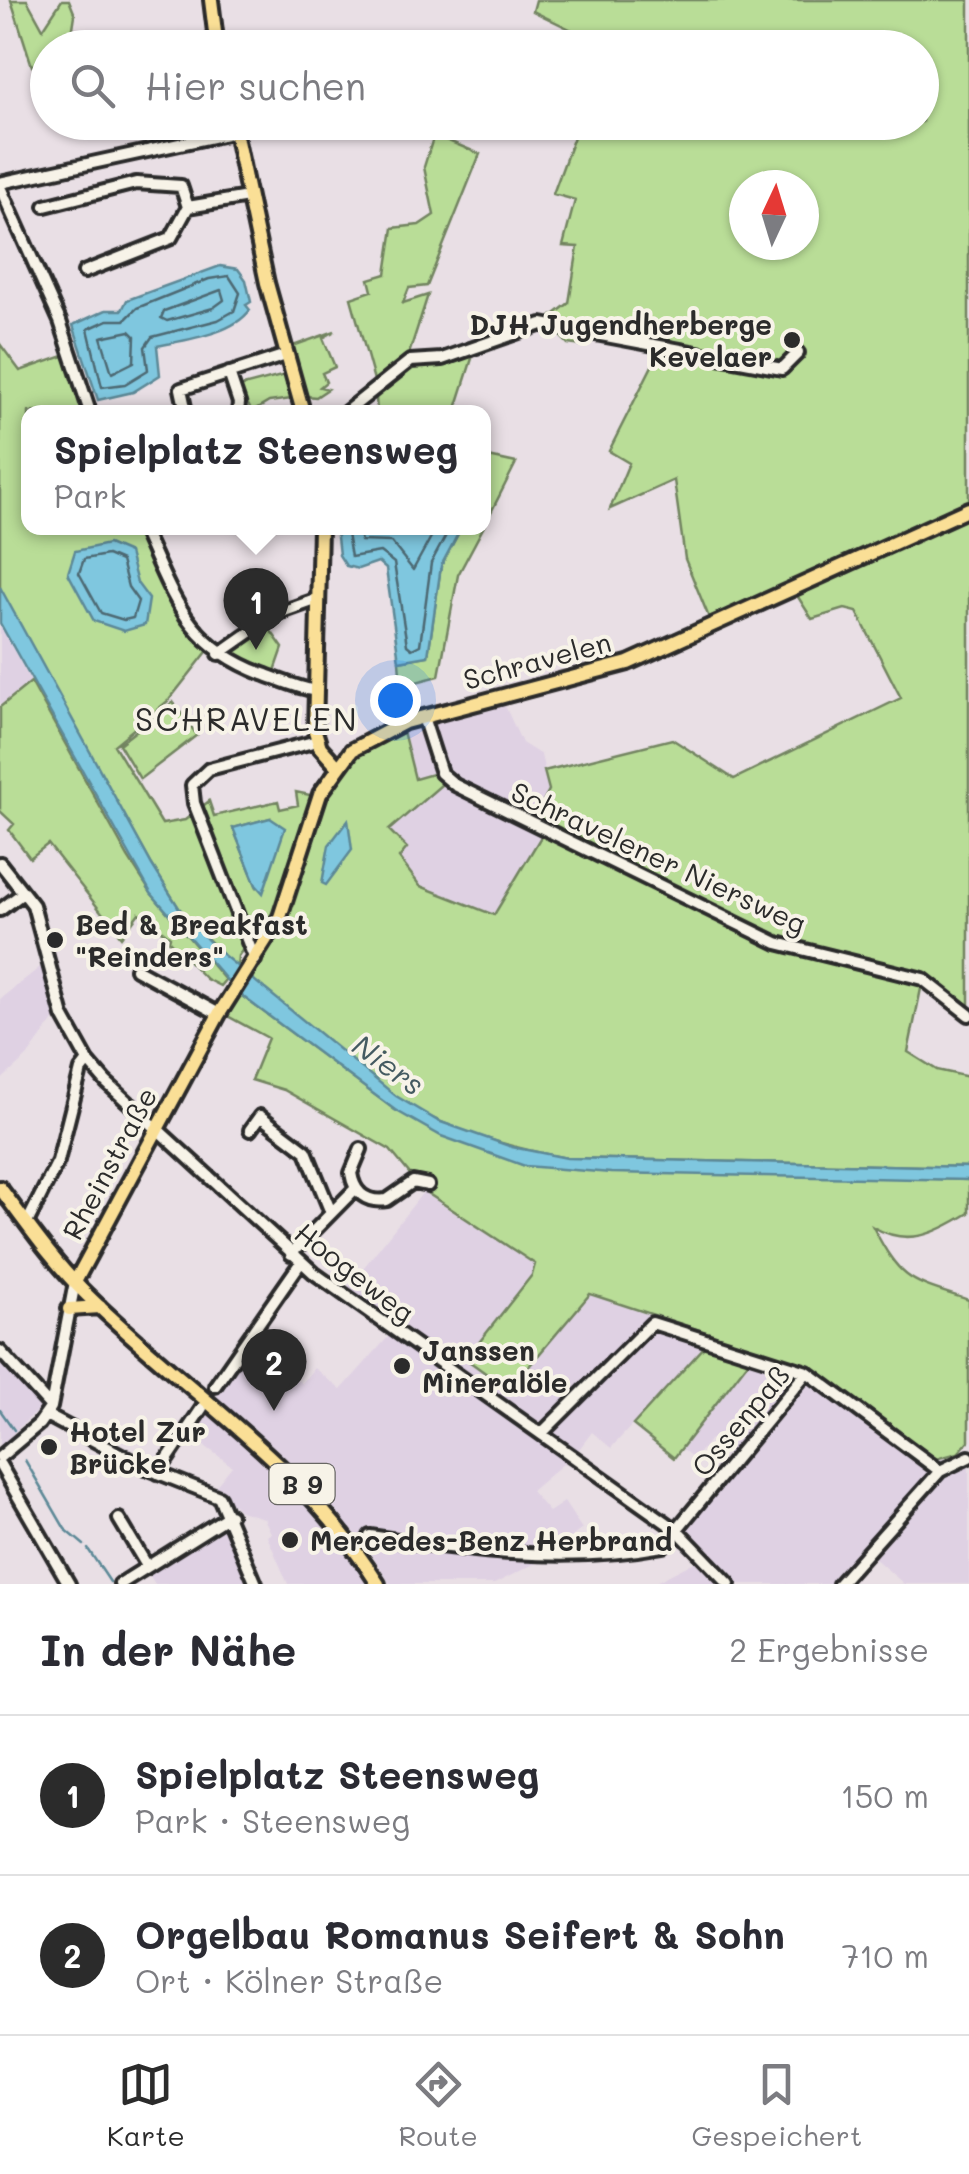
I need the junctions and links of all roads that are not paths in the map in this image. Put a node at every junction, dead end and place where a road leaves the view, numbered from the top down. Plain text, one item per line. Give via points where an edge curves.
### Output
1 (210, 0) edge
2 (214, 30) edge
3 (182, 140) edge
4 (237, 140) edge
5 (0, 185) edge
6 (248, 198) junction
7 (45, 206) dead end
8 (188, 207) junction
9 (84, 272) dead end
10 (798, 352) dead end
11 (286, 354) junction
12 (229, 373) junction
13 (88, 405) edge
14 (184, 405) edge
15 (237, 405) edge
16 (302, 405) edge
17 (355, 405) edge
18 (969, 509) edge
19 (145, 535) edge
20 (320, 535) edge
21 (318, 598) junction
22 (219, 654) junction
23 (316, 692) junction
24 (424, 716) junction
25 (318, 741) junction
26 (337, 766) junction
27 (0, 863) edge
28 (23, 892) junction
29 (0, 910) edge
30 (252, 964) junction
31 (136, 969) dead end
32 (219, 1014) junction
33 (969, 1016) edge
34 (88, 1061) junction
35 (156, 1126) junction
36 (250, 1130) dead end
37 (362, 1149) dead end
38 (428, 1185) dead end
39 (0, 1188) edge
40 (355, 1188) junction
41 (330, 1210) junction
42 (27, 1223) junction
43 (291, 1254) junction
44 (301, 1262) junction
45 (60, 1263) junction
46 (84, 1263) junction
47 (75, 1282) junction
48 (101, 1307) junction
49 (68, 1310) junction
50 (0, 1351) edge
51 (807, 1372) junction
52 (215, 1386) dead end
53 (202, 1408) dead end
54 (49, 1410) junction
55 (542, 1434) junction
56 (0, 1457) edge
57 (969, 1457) edge
58 (0, 1465) edge
59 (940, 1471) junction
60 (158, 1473) junction
61 (230, 1516) junction
62 (119, 1519) dead end
63 (678, 1531) junction
64 (370, 1536) dead end
65 (147, 1566) junction
66 (70, 1584) edge
67 (120, 1584) edge
68 (256, 1584) edge
69 (378, 1584) edge
70 (729, 1584) edge
71 (839, 1584) edge

1 - 2 main road
3 - 5 street
4 - 6 main road
5 - 13 street via 60,321
6 - 8 street
6 - 11 main road
7 - 8 street via 150,181 180,186
8 - 9 street via 171,238
10 - 17 street via 782,369 542,324 442,359 410,361
11 - 12 street
11 - 16 main road
12 - 14 street via 180,391
12 - 15 street
18 - 24 main road, Schravelen via 628,663
19 - 22 street via 184,617
20 - 21 main road
21 - 22 street via 276,614
21 - 23 main road
22 - 23 street
23 - 25 main road
24 - 26 main road, Schravelen via 376,734
24 - 33 street, Schravelener Niersweg via 448,782 778,943 922,979
25 - 26 main road
25 - 30 street via 209,769 192,784
26 - 30 main road, Schravelen via 320,794 288,900
27 - 28 street, Hoogeweg
28 - 29 street
28 - 34 street, Hoogeweg via 63,1016
30 - 32 main road, Rheinstraße
31 - 32 street
32 - 35 main road, Rheinstraße
34 - 35 street, Hoogeweg
34 - 42 street via 58,1161
35 - 43 street, Hoogeweg
35 - 46 main road, Rheinstraße
36 - 41 street via 260,1116 306,1151
37 - 40 street via 351,1166
38 - 40 street via 413,1182 379,1201
39 - 42 main road, B 9
40 - 41 street
41 - 43 street
42 - 45 main road, B 9
43 - 44 street, Hoogeweg
44 - 52 street
44 - 55 street, Hoogeweg
45 - 46 main road
45 - 47 main road, B 9
46 - 47 main road, Rheinstraße
47 - 48 main road, B 9
47 - 49 street, Rheinstraße
48 - 49 main road
48 - 69 main road, B 9 via 300,1482
49 - 54 street, Rheinstraße
50 - 54 street
51 - 55 street via 649,1324
51 - 59 street, Ossenpaß
51 - 63 street, Ossenpaß
53 - 60 street
54 - 56 street
54 - 60 street
55 - 63 street, Hoogeweg
57 - 59 street
58 - 66 street
59 - 71 street
60 - 61 street via 219,1497
61 - 65 street
61 - 68 street
62 - 65 street
63 - 64 street via 663,1546 573,1555 463,1550
63 - 70 street, Hoogeweg
65 - 67 street

